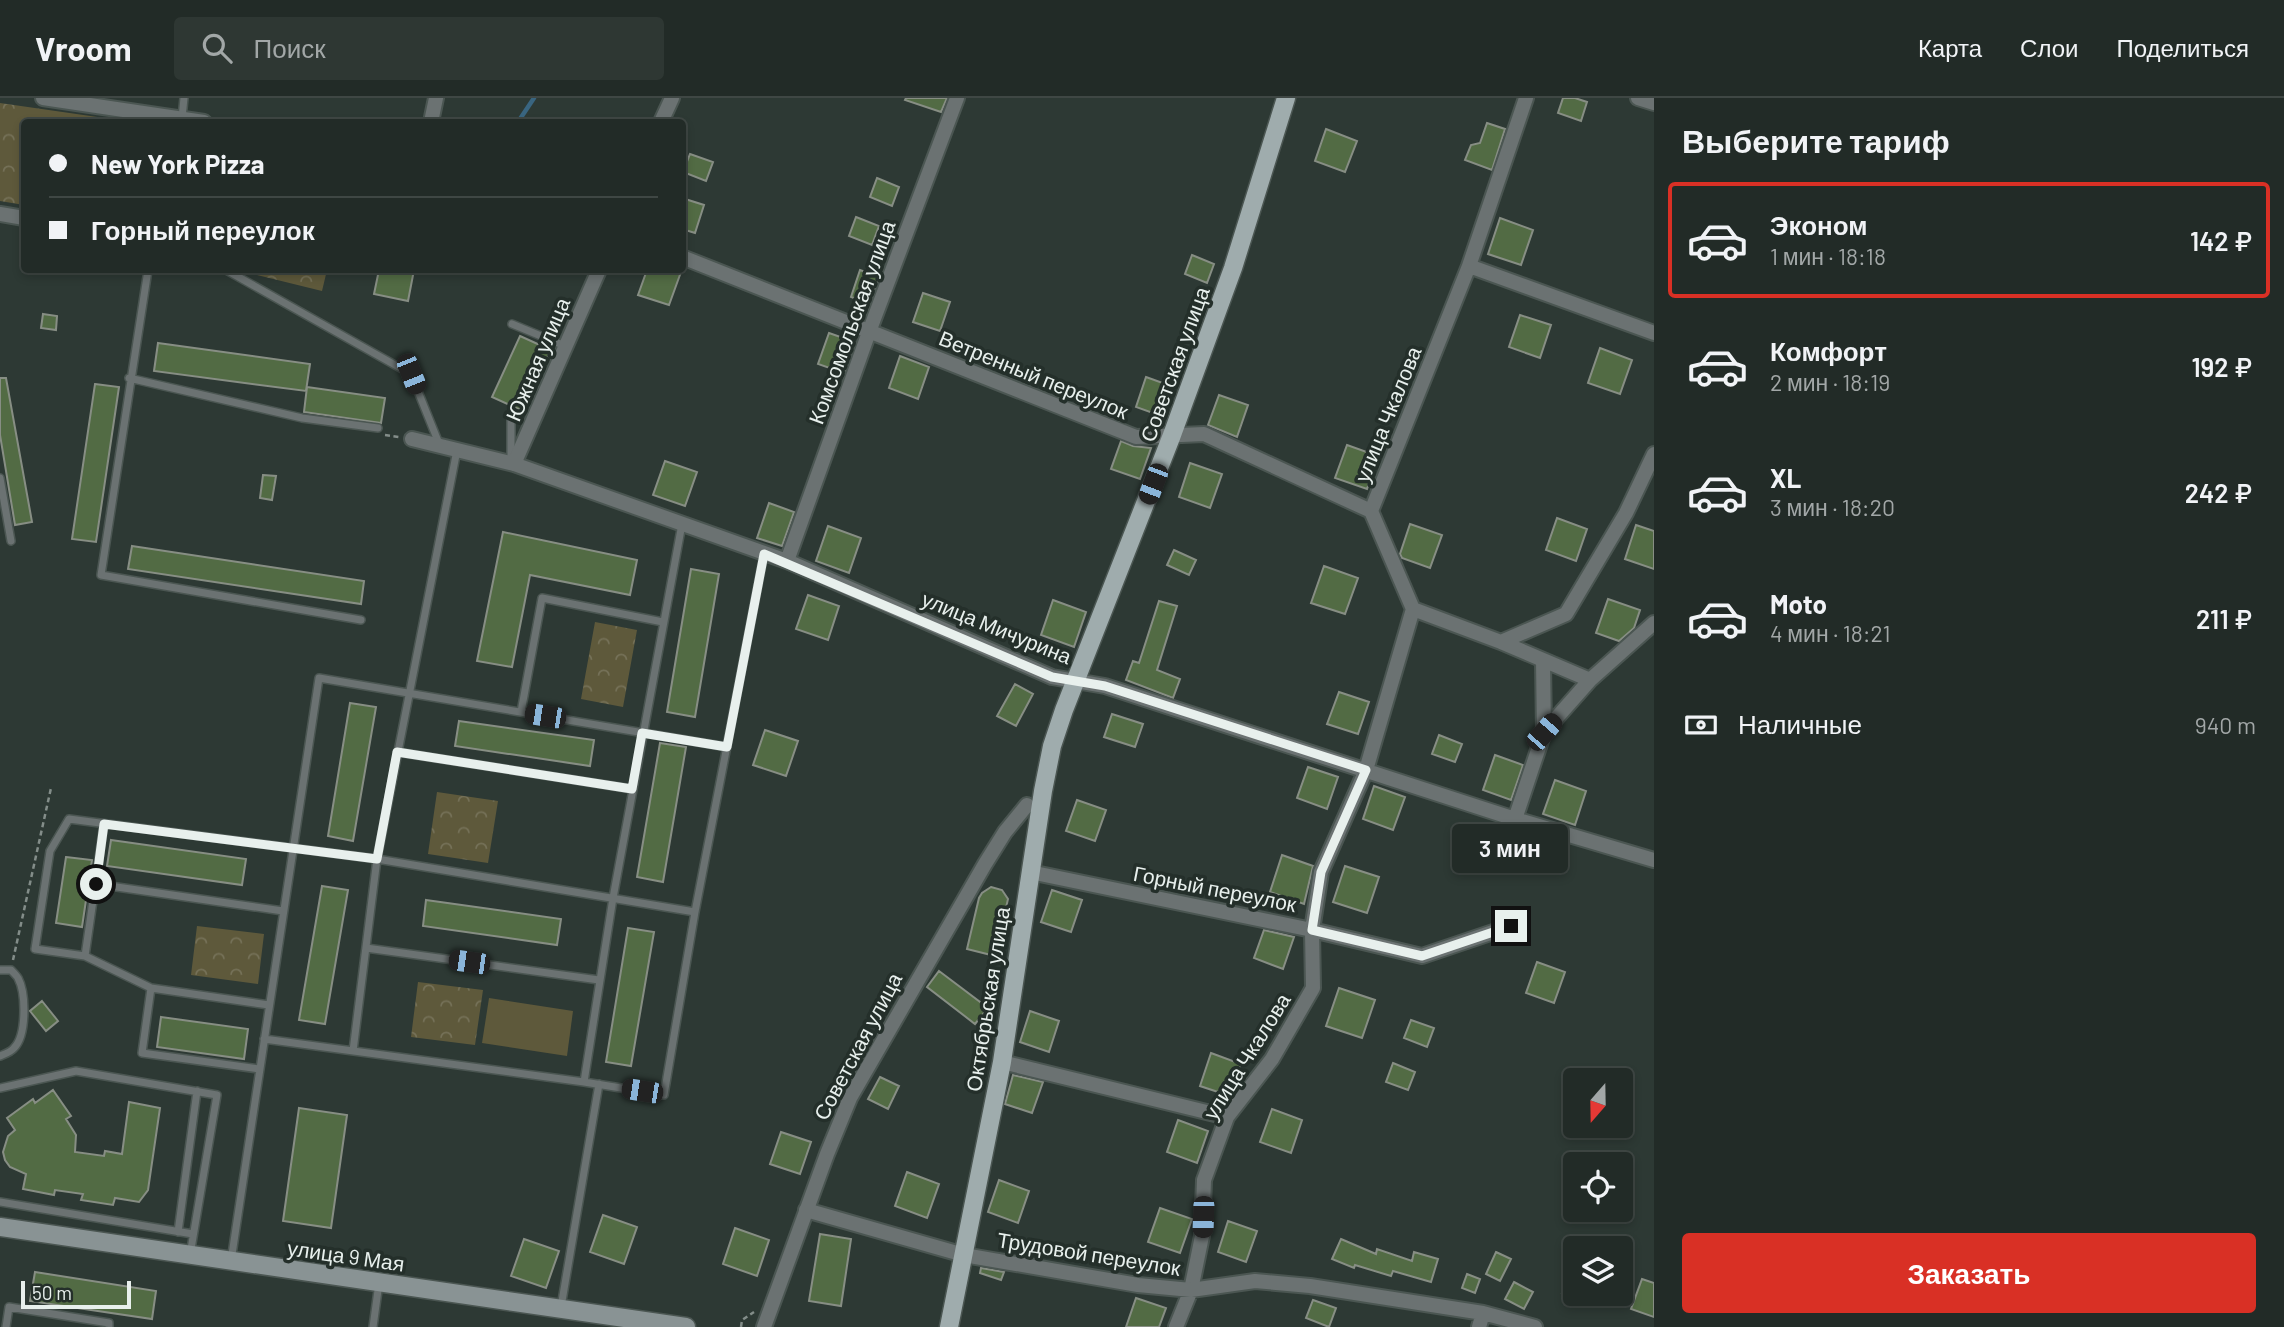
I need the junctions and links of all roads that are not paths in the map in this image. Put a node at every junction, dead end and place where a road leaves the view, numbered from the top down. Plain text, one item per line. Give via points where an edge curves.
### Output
1 (43, 98) edge
2 (184, 98) edge
3 (436, 98) edge
4 (672, 98) edge
5 (957, 98) edge
6 (1286, 98) edge
7 (1526, 98) edge
8 (1638, 98) edge
9 (1654, 103) edge
10 (170, 119) edge
11 (182, 119) edge
12 (432, 119) edge
13 (662, 119) edge
14 (0, 214) edge
15 (21, 218) edge
16 (686, 259) edge
17 (1469, 266) junction
18 (147, 273) edge
19 (231, 273) edge
20 (598, 273) edge
21 (512, 324) dead end
22 (869, 332) junction
23 (1654, 333) edge
24 (565, 346) junction
25 (129, 379) junction
26 (511, 418) dead end
27 (378, 428) road end
28 (1172, 435) junction
29 (412, 439) road end
30 (440, 446) junction
31 (457, 450) junction
32 (1654, 454) edge
33 (512, 464) junction
34 (0, 478) edge
35 (1371, 511) junction
36 (682, 524) junction
37 (11, 541) dead end
38 (764, 554) junction
39 (786, 561) junction
40 (1413, 609) junction
41 (361, 620) dead end
42 (663, 622) junction
43 (1654, 623) edge
44 (1501, 642) junction
45 (1543, 661) junction
46 (1590, 680) junction
47 (1076, 681) junction
48 (408, 694) junction
49 (521, 712) junction
50 (1544, 732) junction
51 (642, 733) junction
52 (727, 747) junction
53 (397, 752) junction
54 (1366, 770) junction
55 (632, 789) junction
56 (1027, 805) dead end
57 (1515, 819) junction
58 (104, 824) junction
59 (293, 847) junction
60 (377, 859) junction
61 (1654, 860) edge
62 (1030, 873) junction
63 (96, 884) junction
64 (613, 898) junction
65 (283, 911) junction
66 (695, 912) junction
67 (1511, 926) dead end
68 (1312, 930) junction
69 (366, 948) junction
70 (85, 957) junction
71 (0, 970) edge
72 (599, 980) junction
73 (151, 988) junction
74 (269, 1005) junction
75 (264, 1039) junction
76 (353, 1051) junction
77 (0, 1056) edge
78 (1002, 1062) junction
79 (259, 1069) junction
80 (584, 1082) junction
81 (599, 1084) junction
82 (0, 1088) edge
83 (197, 1091) junction
84 (1227, 1117) junction
85 (0, 1202) edge
86 (806, 1210) junction
87 (0, 1227) edge
88 (178, 1232) junction
89 (193, 1234) junction
90 (190, 1255) junction
91 (964, 1255) junction
92 (230, 1261) junction
93 (380, 1283) junction
94 (1191, 1290) junction
95 (561, 1309) junction
96 (1481, 1320) edge
97 (6, 1327) edge
98 (108, 1327) edge
99 (373, 1327) edge
100 (686, 1327) edge
101 (764, 1327) edge
102 (949, 1327) edge
103 (1176, 1327) edge
104 (1535, 1327) edge

1 - 10 street
2 - 11 lane
3 - 12 street
4 - 13 street
5 - 22 street, Комсомольская улица
6 - 28 main road, Советская улица via 1233,268
7 - 17 street, улица Чкалова
8 - 9 street
14 - 15 street
16 - 22 street, Ветренный переулок
17 - 23 street
17 - 35 street, улица Чкалова
18 - 25 lane
19 - 30 lane via 411,374
20 - 24 street, Южная улица
21 - 24 lane
22 - 28 street, Ветренный переулок via 1136,437
22 - 39 street, Комсомольская улица
24 - 33 street, Южная улица
25 - 27 lane via 302,418
25 - 41 lane via 101,575
26 - 33 lane
28 - 35 street, Ветренный переулок via 1204,434
28 - 47 main road, Советская улица
29 - 30 street, улица Мичурина
30 - 31 street, улица Мичурина
31 - 33 street, улица Мичурина
31 - 48 lane
32 - 44 street via 1626,513 1566,614
33 - 36 street, улица Мичурина
34 - 37 lane
35 - 40 street, улица Чкалова
36 - 38 street, улица Мичурина
36 - 42 lane
38 - 39 street, улица Мичурина
38 - 52 lane
39 - 47 street, улица Мичурина via 1052,677
40 - 44 street
40 - 54 street, улица Чкалова
42 - 49 lane via 542,598
42 - 51 lane
43 - 46 street
44 - 45 street
45 - 46 street
45 - 50 street
46 - 50 street
47 - 54 street, улица Мичурина via 1105,686
47 - 62 main road, Октябрьская улица via 1052,746
48 - 49 lane
48 - 53 lane
48 - 59 lane via 318,678
49 - 51 lane
50 - 57 street
51 - 52 lane
51 - 55 lane
52 - 66 lane
53 - 55 lane
53 - 60 lane
54 - 57 street, улица Мичурина
54 - 68 street, улица Чкалова via 1321,872
55 - 64 lane
56 - 86 street, Советская улица via 998,842 850,1098
57 - 61 street, улица Мичурина
58 - 59 lane
58 - 63 lane
58 - 70 lane via 69,820 50,851 35,949
59 - 60 lane
59 - 65 lane
60 - 64 lane
60 - 69 lane
62 - 68 street, Горный переулок
62 - 78 main road, Октябрьская улица
63 - 65 lane
63 - 70 lane
64 - 66 lane
64 - 72 lane
65 - 74 lane
66 - 81 lane via 664,1095
67 - 68 street, Горный переулок via 1422,956
68 - 84 street, улица Чкалова via 1313,988 1272,1059
69 - 72 lane
69 - 76 lane
70 - 73 lane
71 - 77 lane via 11,970 18,978 23,999 19,1041
72 - 80 lane
73 - 74 lane
73 - 79 lane via 142,1053
74 - 75 lane
75 - 76 lane
75 - 79 lane
76 - 80 lane
78 - 84 street
78 - 91 main road, Октябрьская улица
79 - 92 lane
80 - 81 lane
81 - 95 lane
82 - 83 lane via 75,1071
83 - 88 lane
83 - 89 lane via 217,1095
84 - 94 street, улица Чкалова via 1204,1180 1202,1236
85 - 88 lane
86 - 91 street, Трудовой переулок
86 - 101 street, Советская улица
87 - 90 main road, улица 9 Мая
88 - 89 lane
89 - 90 lane
90 - 92 main road, улица 9 Мая
91 - 94 street, Трудовой переулок
91 - 102 main road, Октябрьская улица
92 - 93 main road, улица 9 Мая
93 - 95 main road, улица 9 Мая
93 - 99 lane
94 - 96 street, Трудовой переулок via 1255,1281 1310,1286
94 - 103 street, улица Чкалова
95 - 100 main road, улица 9 Мая
96 - 104 street, Трудовой переулок
97 - 98 lane via 9,1307 109,1323

